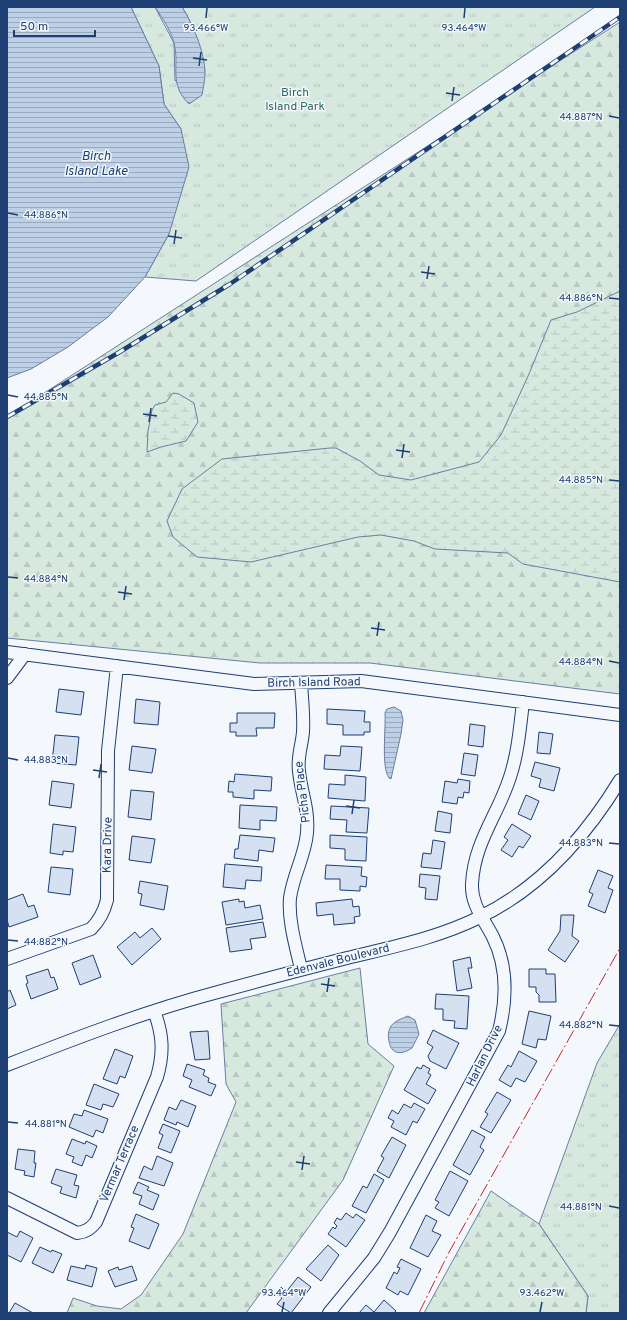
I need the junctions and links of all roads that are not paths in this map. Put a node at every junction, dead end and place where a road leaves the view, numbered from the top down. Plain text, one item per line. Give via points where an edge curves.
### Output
1 (7, 652) edge
2 (25, 654) junction
3 (117, 666) junction
4 (7, 678) edge
5 (301, 683) junction
6 (523, 702) junction
7 (620, 715) edge
8 (620, 780) edge
9 (481, 917) junction
10 (7, 960) edge
11 (301, 969) junction
12 (154, 1011) junction
13 (7, 1065) edge
14 (7, 1198) edge
15 (329, 1313) edge

1 - 2 street, Birch Island Road
2 - 3 street, Birch Island Road
2 - 4 street
3 - 5 street, Birch Island Road via 254,684
3 - 10 street, Kara Drive via 108,751 108,912 91,929
5 - 6 street, Birch Island Road via 361,681
5 - 11 street, Picha Place via 304,716 298,770 306,800 307,832 306,847 290,897 290,909
6 - 7 street, Birch Island Road
6 - 9 street, Harlan Drive via 511,776 482,836 475,860 472,895
8 - 9 street, Edenvale Boulevard via 591,825 568,851 539,878
9 - 11 street, Edenvale Boulevard via 443,934
9 - 15 street, Harlan Drive via 493,937 502,960 505,1008 499,1031 390,1232 369,1264
11 - 12 street, Edenvale Boulevard
12 - 13 street, Edenvale Boulevard
12 - 14 street, Vermar Terrace via 161,1030 162,1062 94,1230 77,1233

